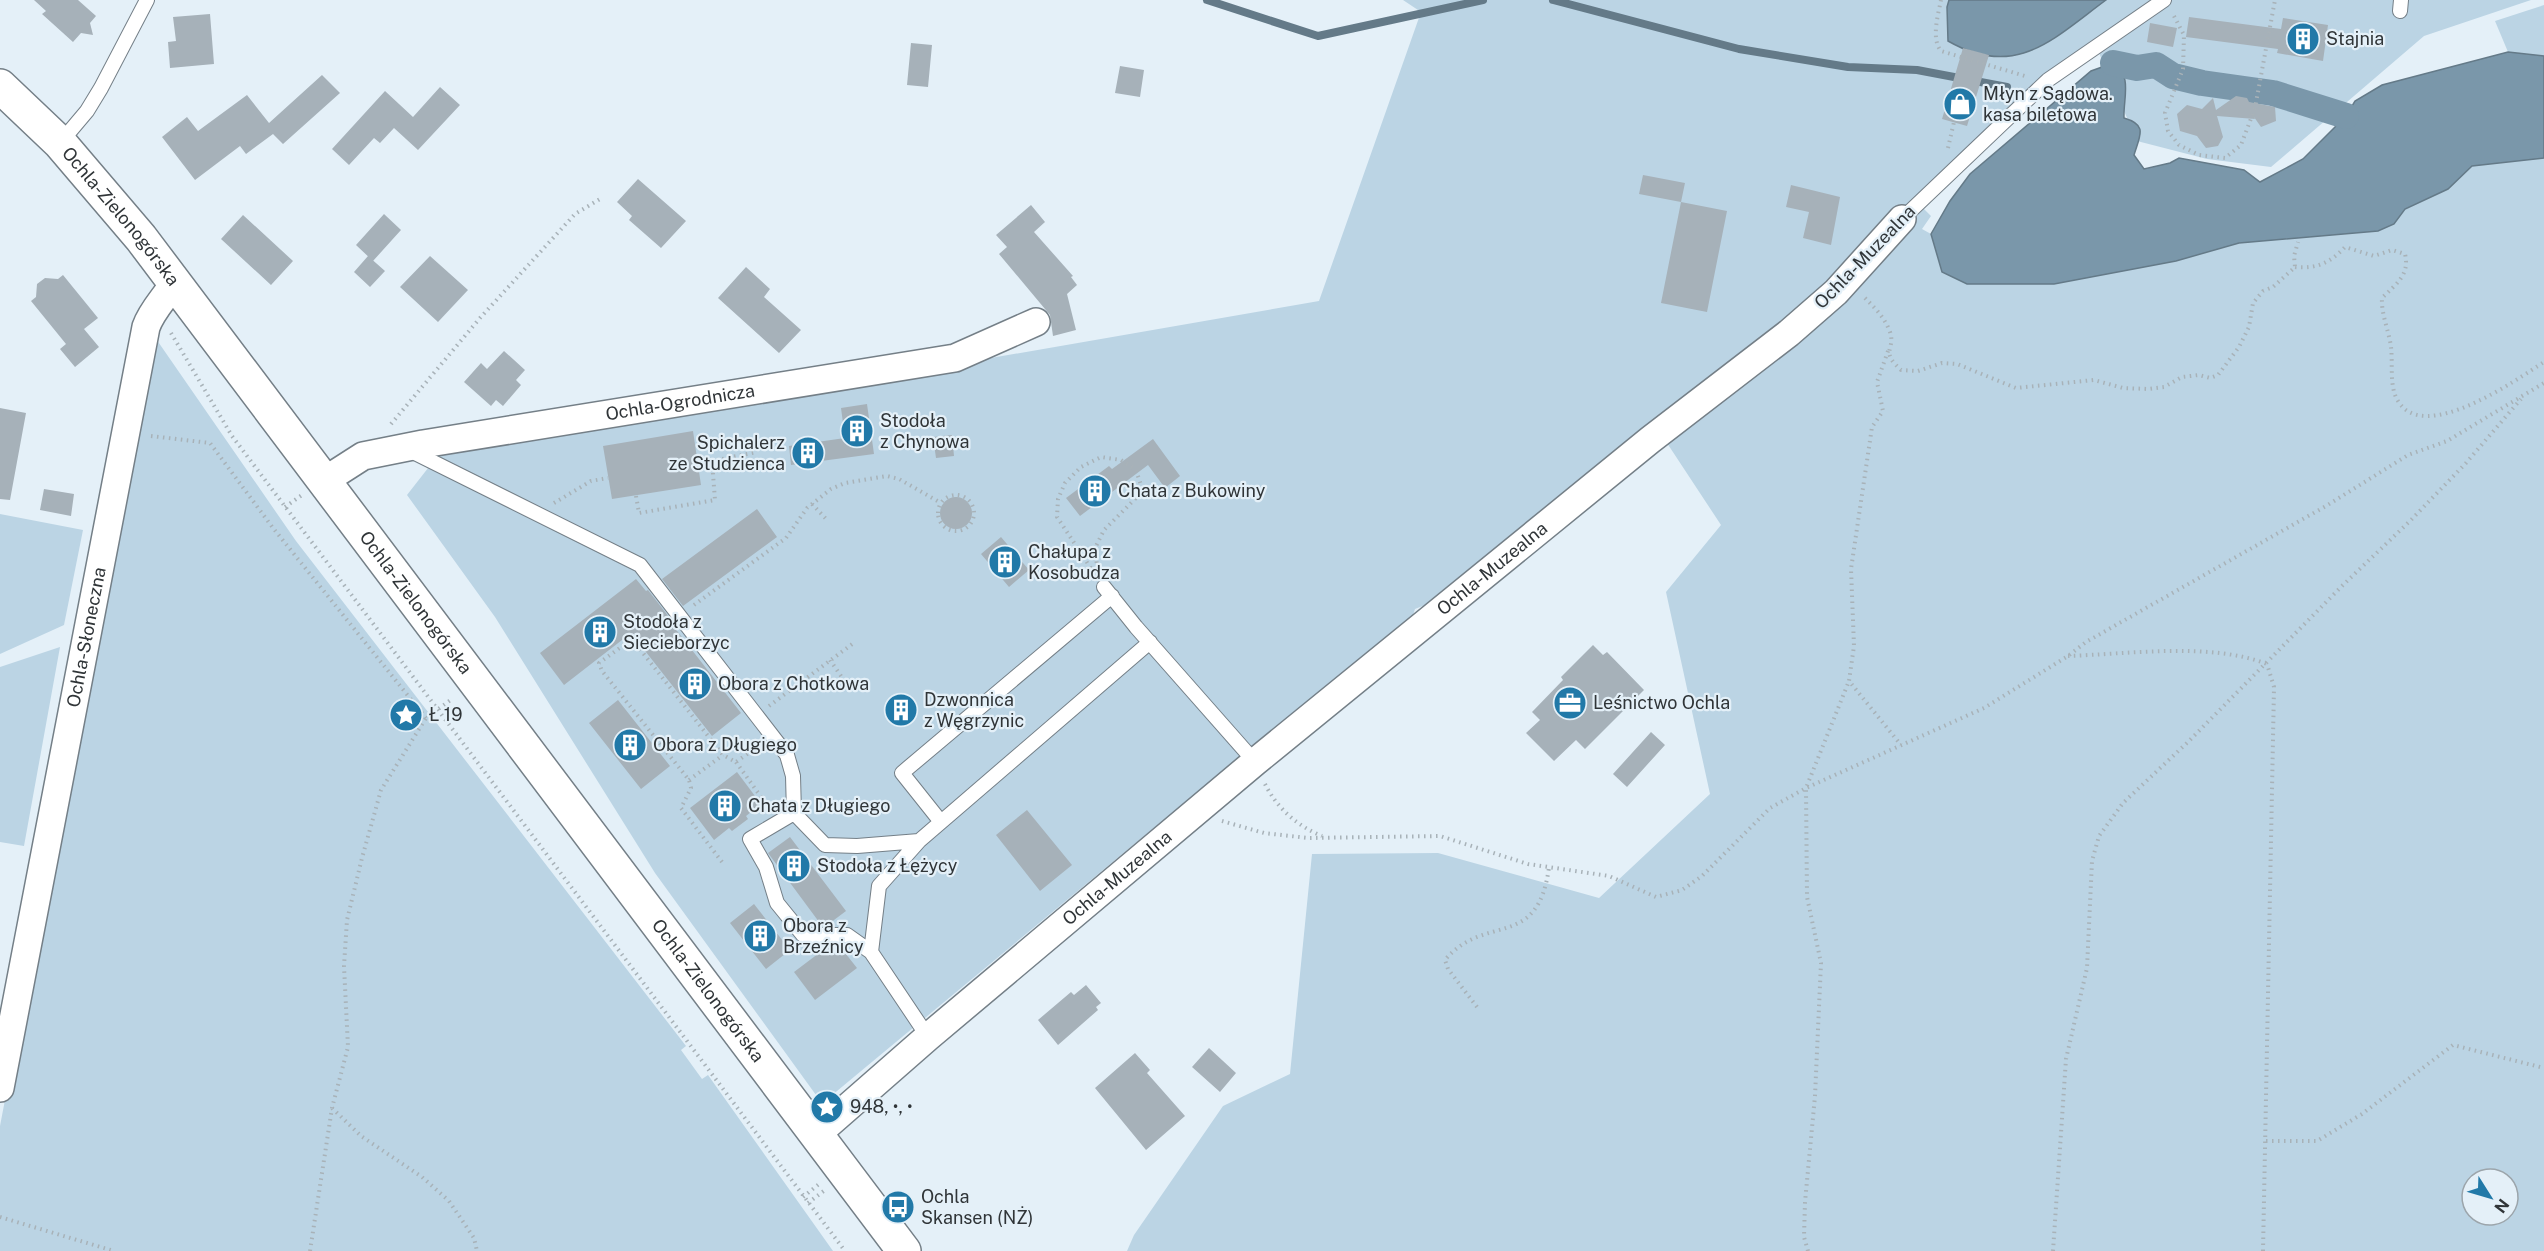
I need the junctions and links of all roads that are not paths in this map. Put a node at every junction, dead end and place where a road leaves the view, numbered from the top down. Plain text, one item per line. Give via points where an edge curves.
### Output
1 (147, 0) edge
2 (2161, 2) edge
3 (0, 86) edge
4 (60, 143) junction
5 (1902, 219) joint
6 (174, 283) junction
7 (1036, 322) dead end
8 (405, 447) junction
9 (324, 481) junction
10 (1149, 642) junction
11 (1255, 762) junction
12 (794, 813) junction
13 (941, 822) junction
14 (919, 841) junction
15 (871, 952) junction
16 (8, 999) edge
17 (928, 1037) junction
18 (0, 1088) edge
19 (816, 1135) junction
20 (904, 1251) edge

1 - 4 lane via 101,88
2 - 5 lane, Ochla-Muzealna via 2048,80
3 - 4 street, Ochla-Zielonogórska
4 - 6 street, Ochla-Zielonogórska via 105,193
5 - 11 street, Ochla-Muzealna via 1847,281 1789,333 1650,440
6 - 9 street, Ochla-Zielonogórska
6 - 16 street, Ochla-Słoneczna via 146,327
7 - 8 street, Ochla-Ogrodnicza via 955,358
8 - 9 street, Ochla-Ogrodnicza via 363,456
8 - 12 lane via 640,566 787,755 793,776
9 - 19 street, Ochla-Zielonogórska
10 - 11 lane
10 - 13 lane
10 - 13 lane via 1105,587 902,773
11 - 17 street, Ochla-Muzealna
12 - 14 lane via 825,845
12 - 15 lane via 750,839 766,867 777,903 802,935 847,935
13 - 14 lane
14 - 15 lane via 879,886
15 - 17 lane
16 - 18 street, Ochla-Słoneczna
17 - 19 street, Ochla-Muzealna
19 - 20 street, Ochla-Zielonogórska

